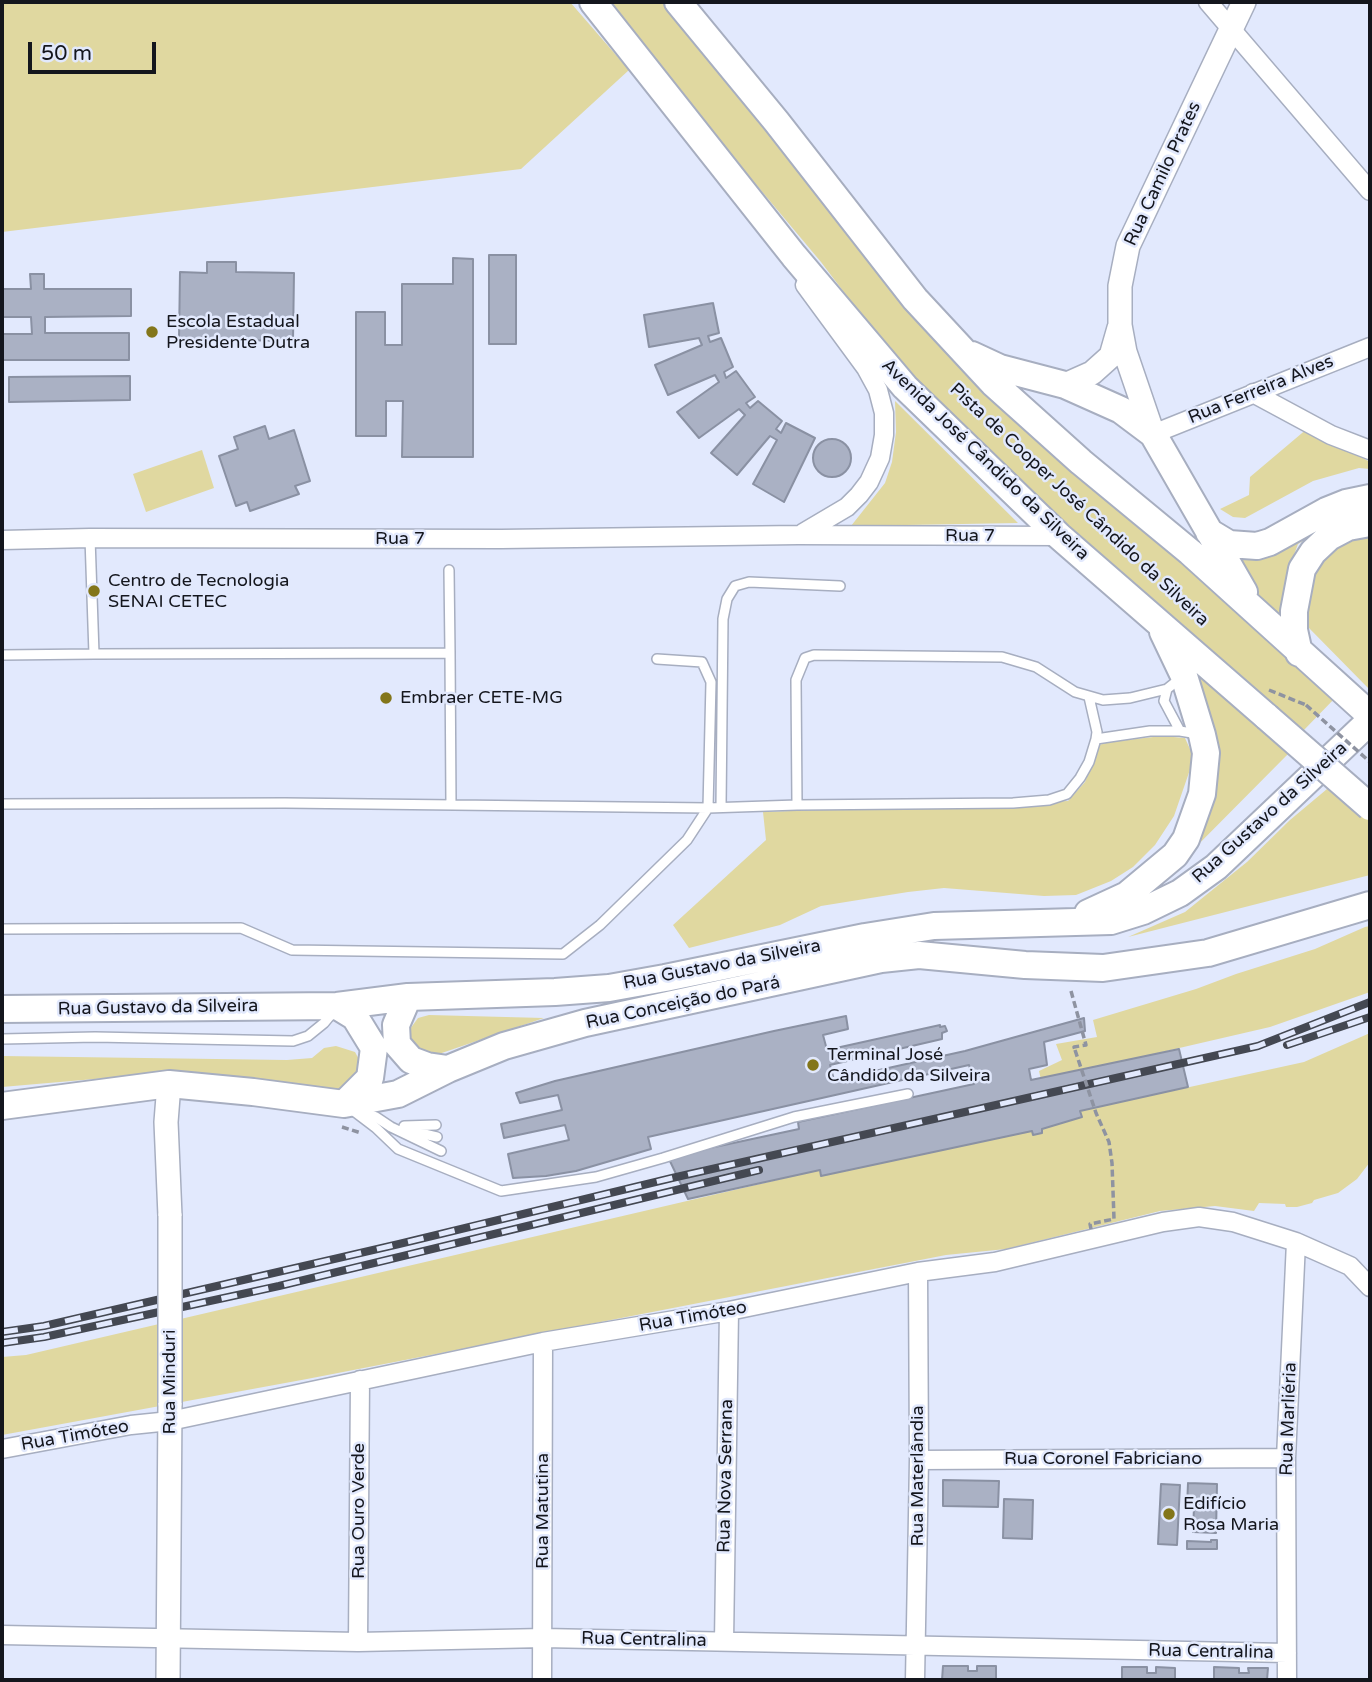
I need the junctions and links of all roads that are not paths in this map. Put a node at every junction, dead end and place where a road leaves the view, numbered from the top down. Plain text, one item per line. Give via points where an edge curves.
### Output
1 (593, 2) edge
2 (678, 2) edge
3 (1208, 2) edge
4 (1244, 2) edge
5 (1231, 29) junction
6 (1370, 191) edge
7 (794, 256) junction
8 (1120, 325) junction
9 (1370, 347) edge
10 (960, 349) junction
11 (1065, 385) junction
12 (1253, 393) junction
13 (1153, 434) junction
14 (1370, 450) edge
15 (1370, 498) edge
16 (847, 507) junction
17 (1370, 523) edge
18 (1209, 532) junction
19 (798, 535) junction
20 (847, 536) junction
21 (1059, 536) junction
22 (90, 538) junction
23 (2, 540) edge
24 (449, 570) dead end
25 (840, 586) dead end
26 (1257, 615) junction
27 (1158, 621) junction
28 (450, 653) junction
29 (94, 654) junction
30 (2, 655) edge
31 (1304, 657) junction
32 (657, 659) dead end
33 (1175, 682) junction
34 (1089, 697) junction
35 (1370, 715) edge
36 (1370, 721) edge
37 (1191, 733) junction
38 (1096, 739) junction
39 (2, 803) edge
40 (451, 804) junction
41 (797, 805) junction
42 (721, 807) junction
43 (1370, 807) edge
44 (708, 808) junction
45 (1370, 905) edge
46 (1061, 924) junction
47 (2, 929) edge
48 (408, 997) junction
49 (337, 1006) junction
50 (2, 1009) edge
51 (2, 1038) edge
52 (449, 1069) junction
53 (169, 1084) junction
54 (908, 1094) dead end
55 (344, 1104) junction
56 (2, 1106) edge
57 (436, 1125) dead end
58 (391, 1127) junction
59 (437, 1137) dead end
60 (441, 1151) dead end
61 (1296, 1242) junction
62 (918, 1272) junction
63 (1370, 1287) edge
64 (729, 1311) junction
65 (543, 1342) junction
66 (360, 1380) junction
67 (170, 1412) junction
68 (2, 1449) edge
69 (1286, 1458) junction
70 (919, 1460) junction
71 (2, 1635) edge
72 (169, 1638) junction
73 (543, 1638) junction
74 (723, 1641) junction
75 (358, 1642) junction
76 (916, 1647) junction
77 (1287, 1653) junction
78 (169, 1680) edge
79 (542, 1680) edge
80 (915, 1680) edge
81 (1287, 1680) edge

1 - 7 main road, Avenida José Cândido da Silveira
2 - 10 main road
3 - 5 street
4 - 5 street, Rua Camilo Prates
5 - 6 street
5 - 8 street, Rua Camilo Prates via 1128,246 1120,286
7 - 16 street, Rua 7 via 806,288 866,368 884,412 880,458 869,482
7 - 21 main road, Avenida José Cândido da Silveira via 905,387
8 - 11 street via 1111,356 1091,373
8 - 13 street, Rua Camilo Prates
9 - 12 street, Rua Ferreira Alves
10 - 11 main road via 1000,368
10 - 26 main road via 1061,445 1190,552
11 - 13 main road via 1121,410
12 - 13 street, Rua Ferreira Alves
12 - 14 street via 1331,435
13 - 18 main road
15 - 18 main road via 1326,511 1257,546 1229,544
16 - 19 street, Rua 7
16 - 20 street
17 - 31 main road via 1329,537 1302,569 1294,630
18 - 26 main road
19 - 20 street, Rua 7
19 - 22 street, Rua 7
20 - 21 street, Rua 7
21 - 27 main road, Avenida José Cândido da Silveira
22 - 23 street, Rua 7
22 - 29 lane
24 - 28 lane
25 - 42 lane via 749,582 735,586 727,599
26 - 31 main road
27 - 33 main road
27 - 43 main road, Avenida José Cândido da Silveira, bridge
28 - 29 lane
28 - 40 lane
29 - 30 lane
31 - 35 main road
32 - 44 lane via 702,662 711,682
33 - 34 lane via 1130,698
33 - 37 main road
34 - 38 lane
34 - 41 lane via 1036,667 1002,657 805,658 796,680
36 - 46 main road, Rua Gustavo da Silveira via 1216,867 1180,893 1111,921
37 - 38 lane
37 - 46 main road via 1206,753 1202,794 1175,855 1127,895
38 - 41 lane via 1080,778 1067,793 1049,800
39 - 40 lane
40 - 44 lane
41 - 42 lane
42 - 44 lane
44 - 47 lane via 687,841 563,954 292,950 241,928
45 - 52 main road, Rua Conceição do Pará via 1208,953 1103,968 919,955 881,959 584,1023 504,1046
46 - 48 main road, Rua Gustavo da Silveira via 933,926 609,988
48 - 49 main road, Rua Gustavo da Silveira
48 - 52 main road via 396,1025 397,1044 411,1060
49 - 50 main road, Rua Gustavo da Silveira
49 - 51 lane via 308,1036 293,1041
49 - 55 main road via 355,1017 374,1048 370,1078
52 - 55 main road, Rua Conceição do Pará via 398,1094
53 - 55 main road, Rua Conceição do Pará
53 - 56 main road, Rua Conceição do Pará
53 - 67 street, Rua Minduri, bridge
54 - 55 lane via 794,1117 596,1177 501,1191 398,1149
55 - 58 lane
57 - 58 lane
58 - 59 lane
58 - 60 lane
61 - 62 street, Rua Timóteo via 1233,1222 1199,1217 995,1262
61 - 63 street, Rua Timóteo via 1350,1266
61 - 69 street, Rua Marliéria
62 - 64 street, Rua Timóteo
62 - 70 street, Rua Materlândia
64 - 65 street, Rua Timóteo
64 - 74 street, Rua Nova Serrana
65 - 66 street, Rua Timóteo
65 - 73 street, Rua Matutina
66 - 67 street, Rua Timóteo
66 - 75 street, Rua Ouro Verde
67 - 68 street, Rua Timóteo via 131,1425
67 - 72 street, Rua Minduri
69 - 70 street, Rua Coronel Fabriciano
69 - 77 street, Rua Marliéria
70 - 76 street, Rua Materlândia
71 - 72 street, Rua Centralina
72 - 75 street, Rua Centralina
72 - 78 street, Rua Minduri
73 - 74 street, Rua Centralina
73 - 75 street, Rua Centralina
73 - 79 street, Rua Matutina
74 - 76 street, Rua Centralina
76 - 77 street, Rua Centralina
76 - 80 street, Rua Materlândia
77 - 81 street, Rua Marliéria

